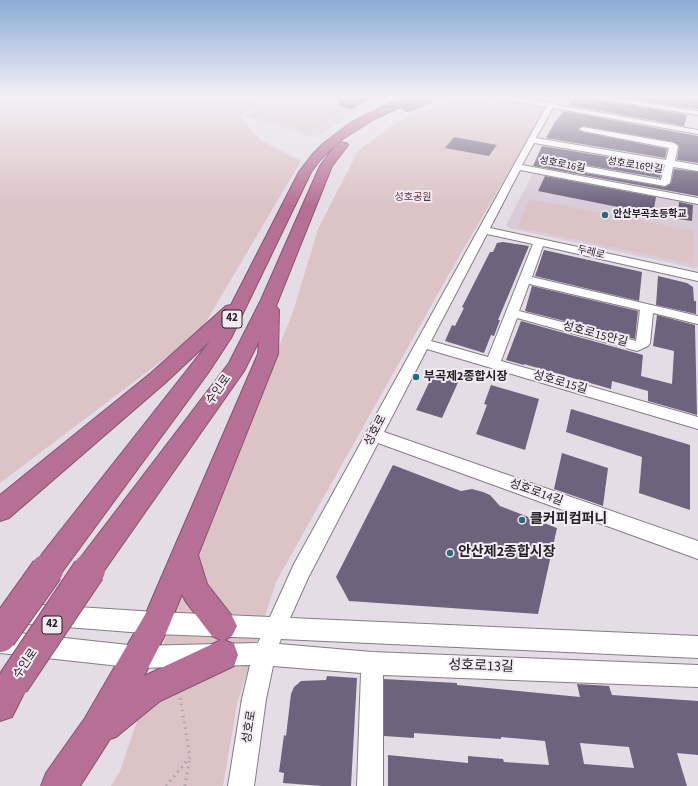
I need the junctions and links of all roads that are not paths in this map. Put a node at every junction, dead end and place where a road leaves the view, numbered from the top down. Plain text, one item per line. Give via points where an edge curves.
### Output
1 (343, 133) edge
2 (357, 133) edge
3 (536, 133) edge
4 (581, 133) edge
5 (532, 140) junction
6 (575, 147) junction
7 (670, 163) junction
8 (517, 167) junction
9 (698, 168) edge
10 (565, 176) junction
11 (665, 183) junction
12 (664, 195) junction
13 (698, 201) edge
14 (483, 230) junction
15 (539, 242) junction
16 (698, 277) edge
17 (525, 279) junction
18 (270, 300) junction
19 (241, 302) junction
20 (647, 308) junction
21 (512, 313) junction
22 (698, 320) edge
23 (423, 343) junction
24 (493, 363) junction
25 (698, 423) edge
26 (374, 435) junction
27 (3, 507) edge
28 (698, 550) edge
29 (184, 555) junction
30 (0, 612) edge
31 (156, 624) junction
32 (275, 628) junction
33 (0, 636) edge
34 (222, 640) junction
35 (0, 642) edge
36 (698, 647) edge
37 (264, 654) junction
38 (138, 657) junction
39 (372, 663) junction
40 (698, 676) edge
41 (7, 694) edge
42 (97, 730) junction
43 (59, 786) edge
44 (241, 786) edge
45 (370, 786) edge

1 - 19 highway, 42 via 331,141 305,172
2 - 18 highway, 수인로 / 42 via 345,141 326,166
3 - 5 street, 성호로
4 - 6 street
5 - 6 street
5 - 8 street, 성호로
6 - 7 street
6 - 7 street, 성호로16안길 via 674,146
6 - 10 street
6 - 11 street, 성호로16안길
7 - 9 street
7 - 11 street, 성호로16안길
8 - 10 street, 성호로16길
8 - 14 street, 성호로
10 - 12 street, 성호로16길
11 - 12 street
12 - 13 street, 성호로16길
14 - 15 street, 두레로
14 - 23 street, 성호로
15 - 16 street, 두레로
15 - 17 street
17 - 20 street
17 - 21 street
18 - 29 highway via 268,354
18 - 41 highway, 수인로 / 42, bridge via 237,366 91,566
19 - 27 highway via 158,378
19 - 33 highway, 42, bridge via 202,368 52,563
20 - 21 street, 성호로15안길 via 643,343 637,346
20 - 22 street
21 - 24 street
23 - 24 street, 성호로15길
23 - 26 street, 성호로
24 - 25 street, 성호로15길
26 - 28 street, 성호로14길
26 - 32 street, 성호로 via 301,571
29 - 31 highway
29 - 34 highway via 196,592
30 - 31 street
31 - 34 street
31 - 38 highway
32 - 34 street
32 - 36 street
32 - 37 street, 성호로
34 - 37 street, 성호로13길
34 - 38 street
34 - 42 highway via 176,676 149,690
35 - 38 street
37 - 39 street, 성호로13길
37 - 44 street, 성호로 via 254,699
38 - 42 highway
39 - 40 street, 성호로13길
39 - 45 street
42 - 43 highway

